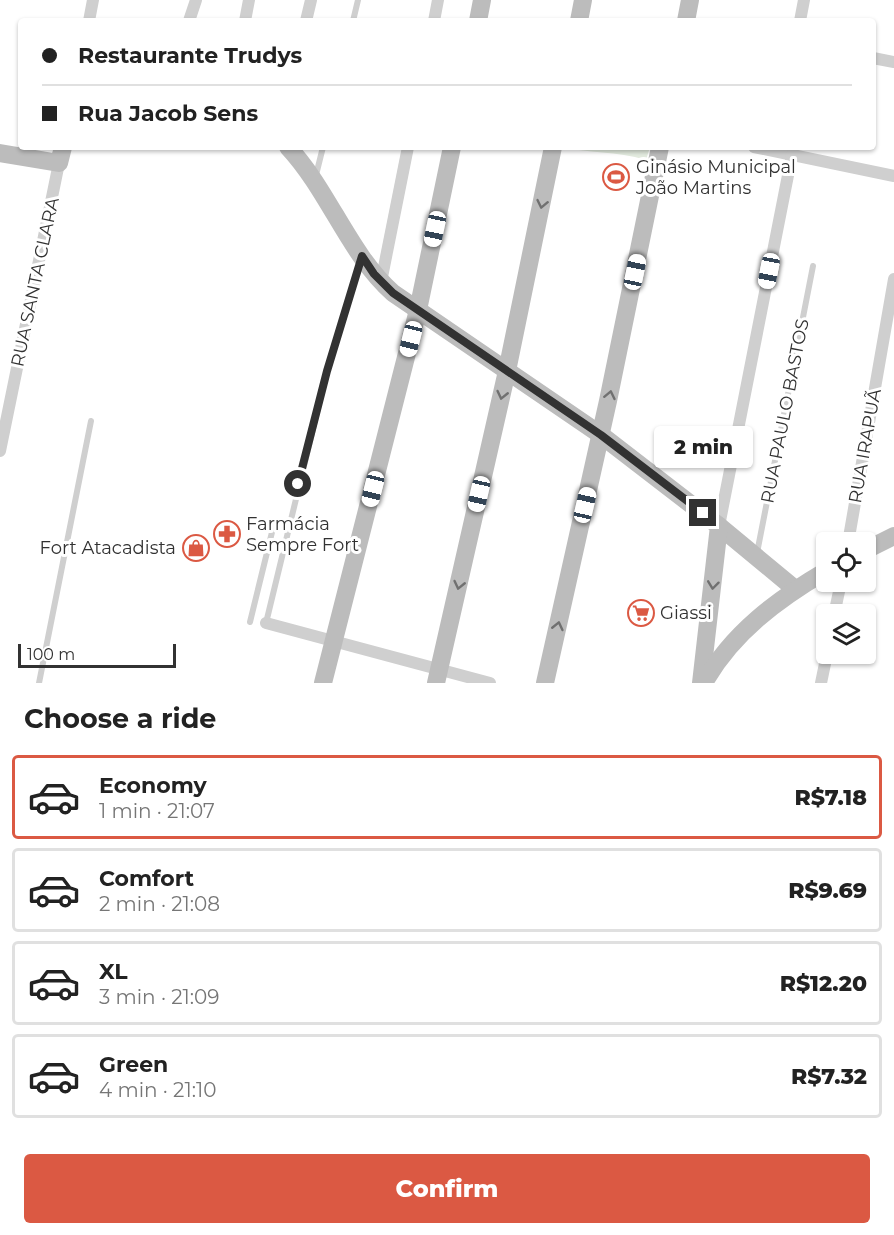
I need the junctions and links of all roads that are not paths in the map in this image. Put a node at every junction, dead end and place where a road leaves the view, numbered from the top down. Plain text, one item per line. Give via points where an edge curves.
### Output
1 (93, 0) edge
2 (196, 0) edge
3 (249, 0) edge
4 (310, 0) edge
5 (358, 0) edge
6 (438, 0) edge
7 (482, 0) edge
8 (583, 0) edge
9 (690, 0) edge
10 (804, 0) edge
11 (90, 18) edge
12 (190, 18) edge
13 (246, 18) edge
14 (307, 18) edge
15 (354, 18) edge
16 (435, 18) edge
17 (478, 18) edge
18 (580, 18) edge
19 (689, 18) edge
20 (801, 18) edge
21 (876, 59) edge
22 (894, 62) edge
23 (291, 150) edge
24 (322, 150) edge
25 (407, 150) edge
26 (451, 150) edge
27 (552, 150) edge
28 (659, 150) edge
29 (768, 150) edge
30 (0, 153) edge
31 (61, 155) edge
32 (792, 155) junction
33 (894, 176) edge
34 (315, 179) junction
35 (362, 256) junction
36 (813, 267) dead end
37 (894, 279) edge
38 (381, 282) junction
39 (418, 310) junction
40 (507, 371) junction
41 (92, 421) dead end
42 (601, 435) junction
43 (0, 452) edge
44 (274, 524) dead end
45 (719, 526) junction
46 (850, 532) edge
47 (894, 536) edge
48 (876, 545) edge
49 (757, 556) junction
50 (816, 577) edge
51 (795, 589) junction
52 (250, 622) dead end
53 (266, 623) joint
54 (333, 643) junction
55 (825, 664) edge
56 (438, 676) edge
57 (39, 683) edge
58 (323, 683) edge
59 (490, 683) edge
60 (545, 683) edge
61 (703, 683) edge
62 (821, 683) edge

1 - 11 street
2 - 12 street
3 - 13 street
4 - 14 street
5 - 15 lane
6 - 16 street
7 - 17 street
8 - 18 street
9 - 19 street
10 - 20 street
21 - 22 street
23 - 34 street
24 - 34 lane
25 - 38 street
26 - 39 street
27 -> 40 street
42 -> 28 street
29 - 32 street
30 - 31 street
31 - 43 street, RUA SANTA CLARA
32 - 33 street
32 - 45 street
34 - 35 street
35 - 38 street
35 - 53 lane via 327,371
36 - 49 lane, RUA PAULO BASTOS
37 - 46 street, RUA IRAPUÃ
38 - 39 street
39 - 40 street
39 - 54 street
40 - 42 street
40 -> 56 street
41 - 57 lane
42 - 45 street
60 -> 42 street
44 - 52 lane
45 - 49 street
45 -> 61 street
47 - 48 street
49 - 51 street
50 - 51 street
51 - 61 street via 772,605 729,647
53 - 54 street
54 - 56 street
54 - 58 street
55 - 62 street
56 - 59 street

